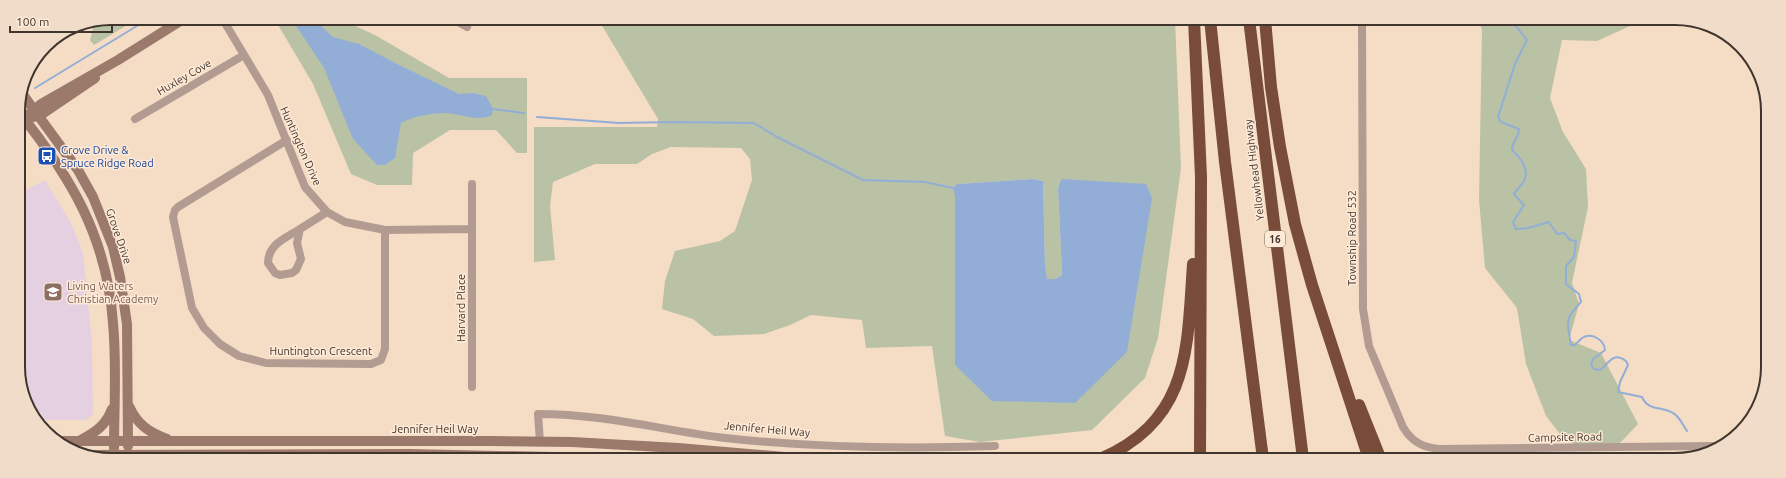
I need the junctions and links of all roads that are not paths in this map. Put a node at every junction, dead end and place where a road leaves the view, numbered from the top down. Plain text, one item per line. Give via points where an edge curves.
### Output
1 (174, 25) edge
2 (226, 25) edge
3 (463, 25) edge
4 (1194, 25) edge
5 (1211, 25) edge
6 (1250, 25) edge
7 (1266, 25) edge
8 (1362, 25) edge
9 (467, 27) dead end
10 (244, 55) junction
11 (26, 99) edge
12 (37, 113) junction
13 (25, 119) edge
14 (135, 119) dead end
15 (25, 125) edge
16 (287, 140) junction
17 (472, 184) dead end
18 (1200, 206) junction
19 (327, 212) junction
20 (300, 229) junction
21 (472, 229) junction
22 (385, 230) junction
23 (1324, 319) junction
24 (472, 387) dead end
25 (127, 402) junction
26 (114, 405) junction
27 (67, 441) edge
28 (77, 441) junction
29 (114, 441) junction
30 (128, 441) junction
31 (174, 441) junction
32 (540, 442) junction
33 (1418, 444) joint
34 (995, 446) dead end
35 (1708, 446) edge
36 (114, 453) edge
37 (128, 453) edge
38 (540, 453) edge
39 (737, 453) edge
40 (1114, 453) edge
41 (1200, 453) edge
42 (1262, 453) edge
43 (1302, 453) edge
44 (1367, 453) edge
45 (1377, 453) edge

1 - 12 main road via 118,60 83,78
2 - 10 street, Huntington Drive
3 - 9 street
4 - 18 highway
5 - 42 highway
6 - 43 highway, Yellowhead Highway / 16
7 - 23 highway via 1284,173 1299,236
8 - 33 street, Township Road 532 via 1363,309 1369,346 1403,427 1409,437
10 - 14 street, Huxley Cove
10 - 16 street, Huntington Drive via 268,95
11 - 12 main road, Grove Drive
12 - 13 main road
12 - 25 main road, Grove Drive via 78,170 93,197 113,247 122,284 127,324
15 - 26 main road, Grove Drive via 68,179 81,203 100,252 114,324
16 - 19 street, Huntington Drive via 305,186
16 - 22 street, Huntington Crescent via 178,207 174,213 192,308 204,328 220,344 239,356 266,363 371,364 381,360 385,350
17 - 21 street, Harvard Place
18 - 40 highway via 1195,230 1187,347 1183,367 1166,405 1149,427
18 - 41 highway
19 - 20 street
19 - 22 street, Huntington Drive via 345,222
20 - 20 street via 277,243 270,251 268,262 275,273 286,275 300,265 301,253 297,243
21 - 22 street, Huntington Drive
21 - 24 street, Harvard Place
23 - 44 highway
23 - 45 highway
25 - 30 main road, Grove Drive
25 - 31 main road via 142,426 154,434
26 - 28 main road via 108,420 101,428
26 - 29 main road, Grove Drive
27 - 28 main road, Jennifer Heil Way
28 - 29 main road, Jennifer Heil Way
29 - 30 main road, Jennifer Heil Way
29 - 36 main road, Grove Drive
30 - 31 main road, Jennifer Heil Way
30 - 37 main road, Grove Drive
31 - 32 main road, Jennifer Heil Way
32 - 34 street, Jennifer Heil Way via 538,414 591,416 723,438 798,445
32 - 38 main road
32 - 39 main road, Jennifer Heil Way
33 - 35 street, Campsite Road via 1439,449

